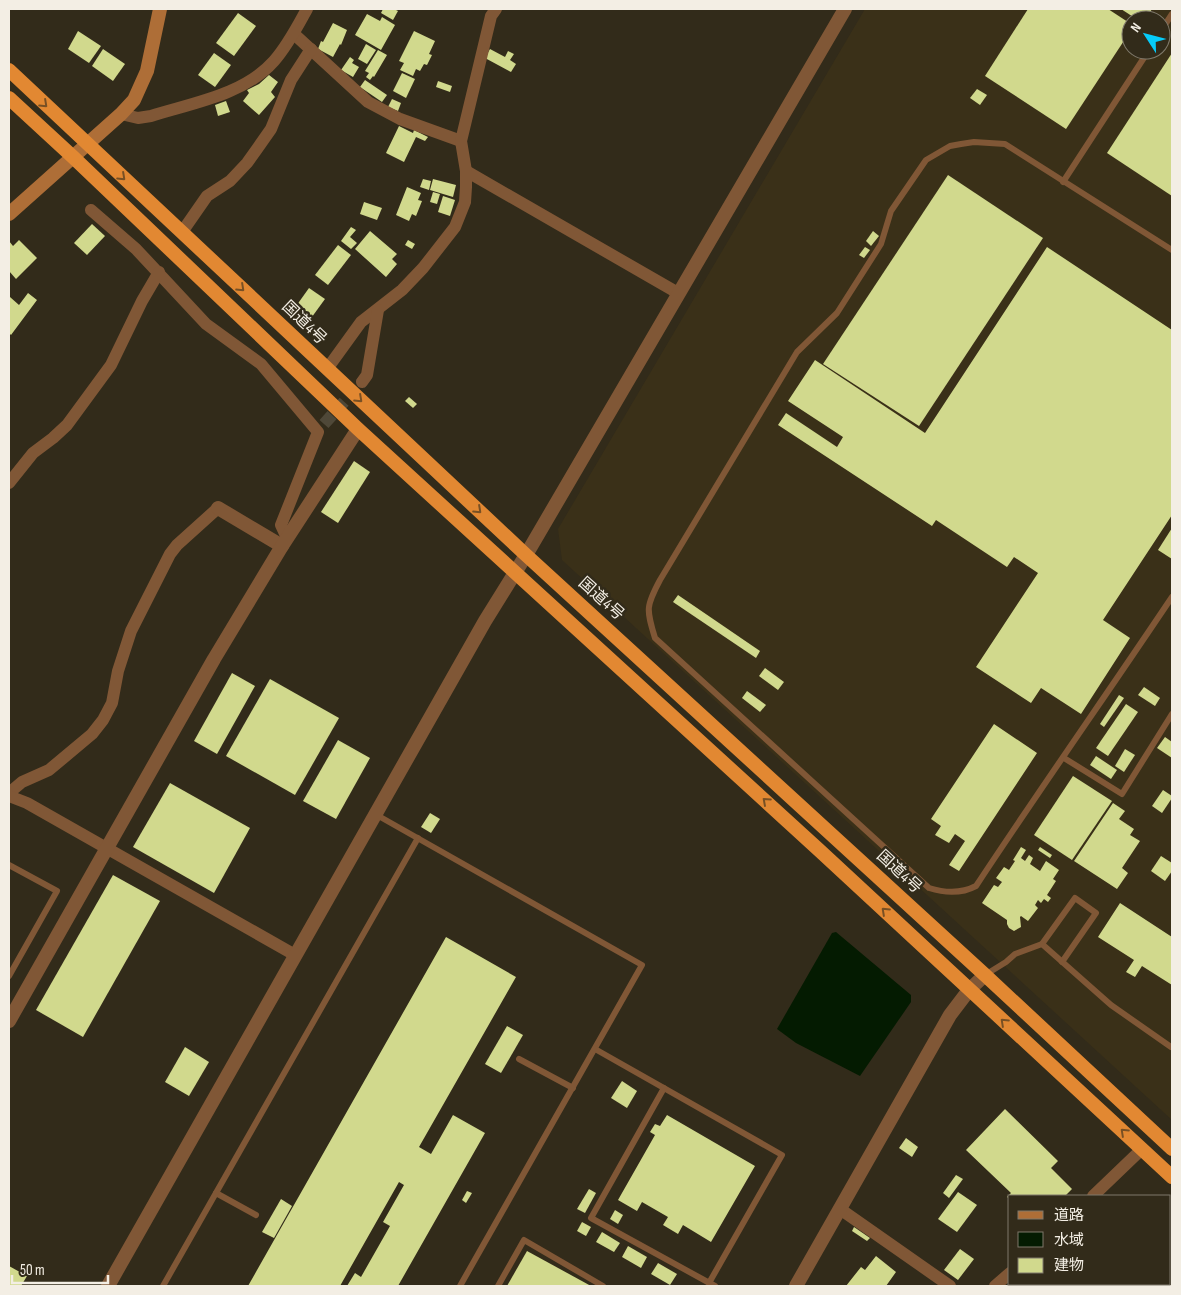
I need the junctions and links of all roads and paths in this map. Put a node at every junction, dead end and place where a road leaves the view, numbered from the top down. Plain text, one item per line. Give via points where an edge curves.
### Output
1 (160, 9) edge
2 (307, 9) edge
3 (496, 9) edge
4 (845, 9) edge
5 (294, 34) junction
6 (311, 49) junction
7 (1142, 60) edge
8 (9, 70) edge
9 (9, 98) edge
10 (121, 114) junction
11 (461, 140) junction
12 (87, 143) junction
13 (73, 157) junction
14 (466, 171) junction
15 (1063, 182) junction
16 (91, 210) dead end
17 (9, 214) edge
18 (182, 232) junction
19 (1172, 250) edge
20 (159, 272) junction
21 (678, 293) junction
22 (378, 310) junction
23 (326, 369) junction
24 (362, 382) tunnel mouth
25 (358, 429) junction
26 (9, 483) edge
27 (218, 508) joint
28 (284, 542) junction
29 (526, 555) junction
30 (515, 572) junction
31 (1172, 597) edge
32 (1172, 714) edge
33 (1064, 758) junction
34 (9, 795) edge
35 (375, 814) junction
36 (418, 838) junction
37 (107, 848) junction
38 (9, 865) edge
39 (1042, 944) junction
40 (295, 955) junction
41 (1062, 962) junction
42 (985, 975) junction
43 (9, 976) edge
44 (969, 990) junction
45 (9, 1021) edge
46 (1171, 1048) edge
47 (595, 1049) junction
48 (519, 1059) dead end
49 (573, 1088) junction
50 (664, 1088) junction
51 (1142, 1149) junction
52 (1172, 1149) edge
53 (1172, 1177) edge
54 (216, 1193) junction
55 (1094, 1195) edge
56 (840, 1209) junction
57 (256, 1215) dead end
58 (1008, 1275) edge
59 (712, 1285) edge
60 (108, 1286) edge
61 (163, 1286) edge
62 (460, 1286) edge
63 (498, 1286) edge
64 (603, 1286) edge
65 (796, 1286) edge
66 (950, 1286) edge
67 (995, 1286) edge

1 - 10 main road via 147,71 134,100
2 - 5 street
3 - 11 street via 491,16
4 - 21 street
5 - 6 street
5 - 10 street via 274,62 235,89 151,116 138,118
6 - 11 street via 368,102 400,119
6 - 18 street via 291,80 271,129 257,149 230,180 207,196
7 - 15 lane
8 -> 12 highway, 国道4号
9 - 13 highway
10 - 12 main road
11 - 14 street
12 - 13 main road
12 -> 18 highway, 国道4号
13 - 17 main road
13 - 25 highway
14 - 21 street
14 - 22 street via 465,202 455,227 423,268
15 - 19 lane
15 - 33 lane via 1005,144 974,142 950,146 926,160 891,211 882,244 837,313 798,352 660,580 649,599 648,608 656,638 930,888 953,892 976,886
16 - 20 street
18 -> 23 highway, 国道4号
20 - 26 street via 110,365 89,396 67,425 33,453
20 - 28 street via 206,324 262,364 321,428 281,525
21 - 29 street
22 - 23 street via 361,322
22 - 24 street via 367,375
23 -> 29 highway, 国道4号
25 - 28 street
25 - 30 highway
27 - 28 street
27 - 34 street via 170,554 131,631 112,703 103,720 92,734 49,770 22,782
28 - 37 street
29 - 30 street
29 - 42 highway, 国道4号
30 - 35 street
44 -> 30 highway
31 - 33 lane
32 - 33 lane via 1122,794
34 - 37 street
35 - 36 lane
35 - 40 street
36 - 47 lane via 642,965
36 - 54 lane
37 - 40 street
37 - 45 street
38 - 43 lane via 57,891
39 - 41 lane
39 - 41 lane via 1075,898 1096,913
39 - 42 lane via 1016,954
40 - 60 street
41 - 46 lane via 1111,1006
42 - 44 street
42 - 52 highway, 国道4号
51 -> 44 highway
44 - 56 street via 950,1015
47 - 49 lane
47 - 50 lane
48 - 49 lane
49 - 62 lane
50 - 59 lane via 782,1156
50 - 59 lane via 590,1218
51 - 53 highway
51 - 55 street
54 - 57 lane
54 - 61 lane
56 - 65 street
56 - 66 street
58 - 67 street
63 - 64 lane via 524,1240

